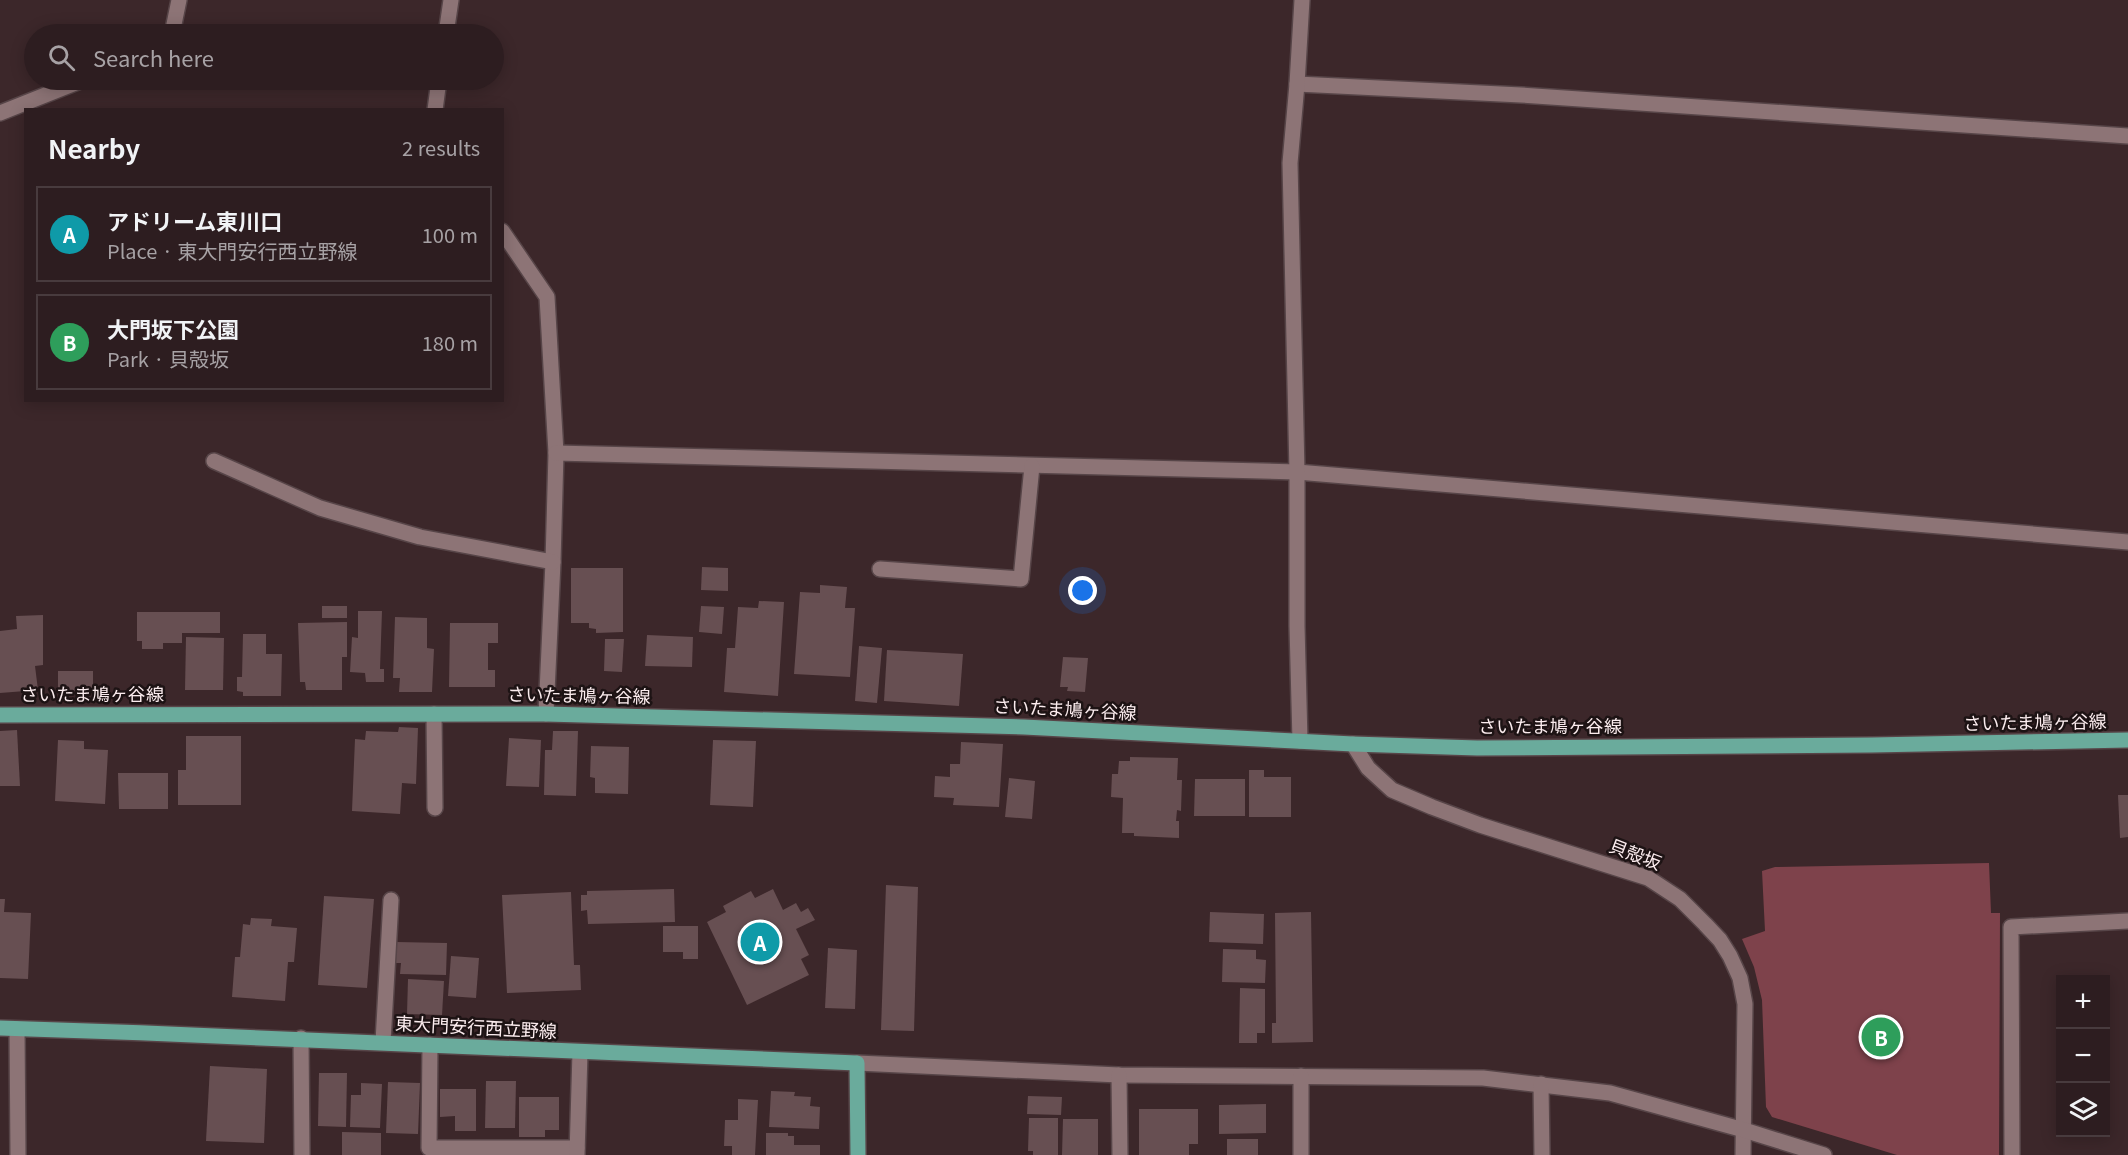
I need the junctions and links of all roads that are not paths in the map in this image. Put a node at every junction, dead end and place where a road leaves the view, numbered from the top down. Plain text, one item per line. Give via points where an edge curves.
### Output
1 (179, 0) edge
2 (450, 0) edge
3 (1302, 0) edge
4 (174, 24) edge
5 (447, 24) edge
6 (1298, 84) junction
7 (59, 90) edge
8 (438, 90) edge
9 (435, 108) edge
10 (0, 113) edge
11 (2128, 136) edge
12 (504, 234) edge
13 (556, 453) junction
14 (214, 461) dead end
15 (1032, 466) junction
16 (1297, 472) junction
17 (2128, 542) edge
18 (553, 562) junction
19 (880, 569) dead end
20 (434, 714) junction
21 (546, 714) junction
22 (0, 715) edge
23 (2128, 740) edge
24 (1300, 741) junction
25 (1353, 744) junction
26 (435, 808) dead end
27 (391, 900) dead end
28 (2128, 921) edge
29 (0, 1028) edge
30 (17, 1029) junction
31 (301, 1038) junction
32 (383, 1042) junction
33 (430, 1045) junction
34 (580, 1052) junction
35 (857, 1062) junction
36 (1119, 1075) junction
37 (1301, 1077) junction
38 (1541, 1084) junction
39 (1744, 1130) junction
40 (577, 1152) edge
41 (18, 1155) edge
42 (302, 1155) edge
43 (858, 1155) edge
44 (1120, 1155) edge
45 (1301, 1155) edge
46 (1542, 1155) edge
47 (1743, 1155) edge
48 (1824, 1155) edge
49 (2012, 1155) edge

1 - 4 street
2 - 5 street
3 - 6 street
6 - 11 street
6 - 16 street via 1290,163
7 - 10 street
8 - 9 street
12 - 13 street via 546,297
13 - 15 street
13 - 18 street
14 - 18 street via 320,508 420,537
15 - 16 street
15 - 19 street via 1021,579
16 - 17 street
16 - 24 street
18 - 21 street
20 - 21 main road, さいたま鳩ヶ谷線
20 - 22 main road, さいたま鳩ヶ谷線
20 - 26 street
21 - 24 main road, さいたま鳩ヶ谷線 via 1024,727
23 - 25 main road, さいたま鳩ヶ谷線 via 1812,746
24 - 25 main road, さいたま鳩ヶ谷線
25 - 39 street, 貝殻坂 via 1368,768 1392,790 1480,825 1648,878 1691,909 1720,940 1740,978 1745,1004
27 - 32 street
28 - 49 street via 2011,927
29 - 30 main road, 東大門安行西立野線
30 - 31 main road, 東大門安行西立野線
30 - 41 street
31 - 32 main road, 東大門安行西立野線
31 - 42 street
32 - 33 main road, 東大門安行西立野線
33 - 34 main road, 東大門安行西立野線
33 - 40 street via 429,1148
34 - 35 main road, 東大門安行西立野線
34 - 40 street
35 - 36 street
35 - 43 main road
36 - 37 street
36 - 44 street
37 - 38 street via 1473,1078
37 - 45 street
38 - 39 street via 1610,1093
38 - 46 street
39 - 47 street, 貝殻坂
39 - 48 street

